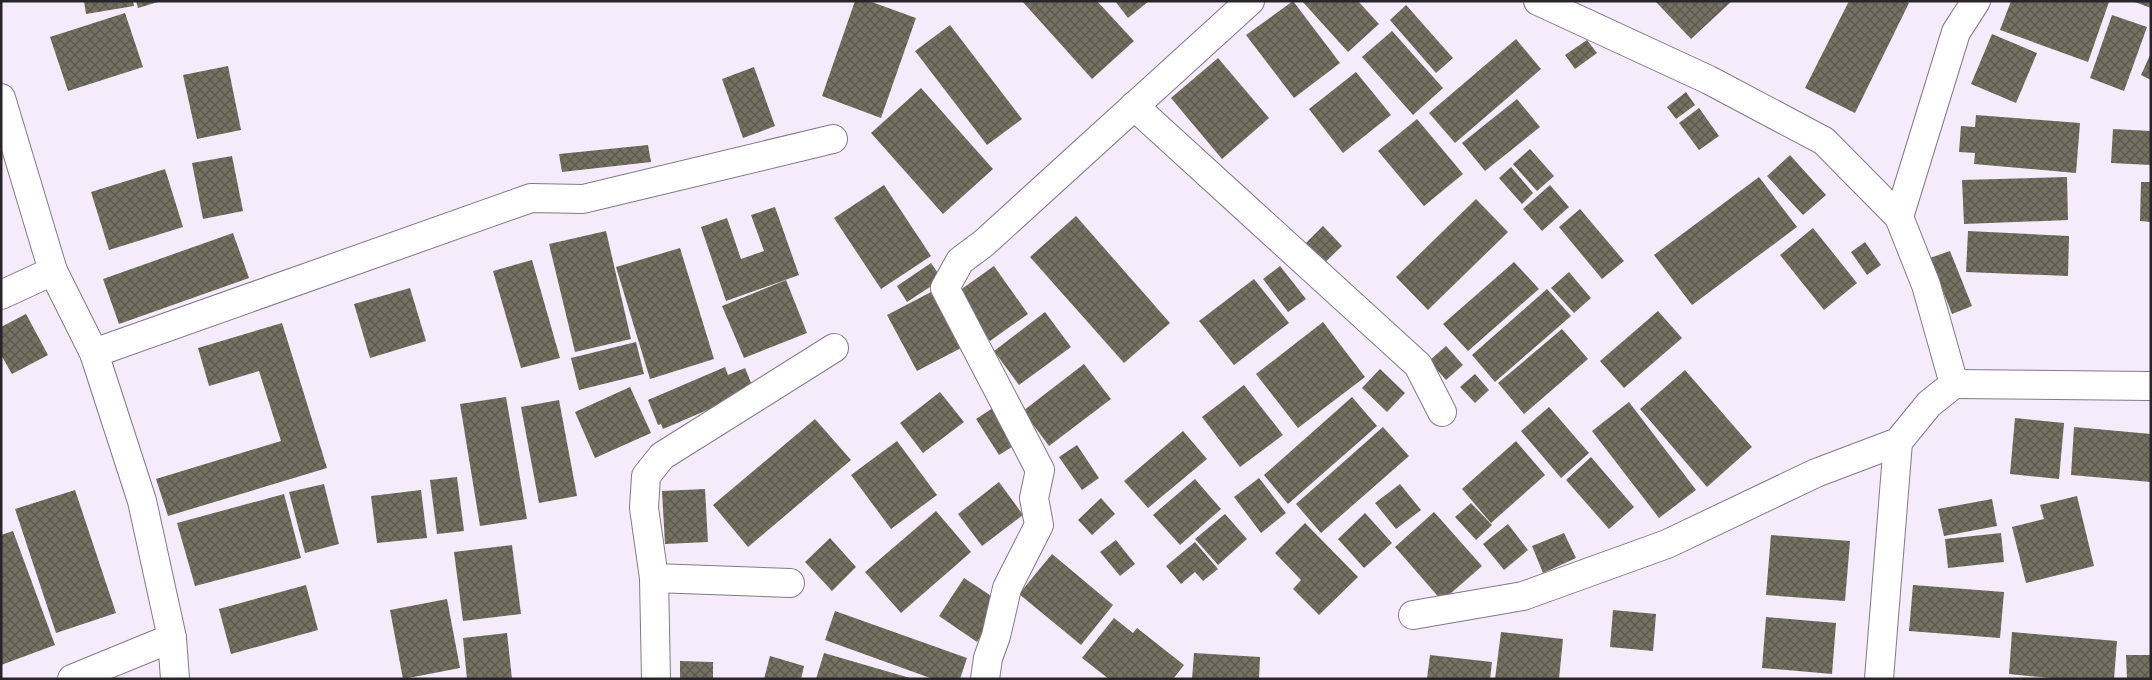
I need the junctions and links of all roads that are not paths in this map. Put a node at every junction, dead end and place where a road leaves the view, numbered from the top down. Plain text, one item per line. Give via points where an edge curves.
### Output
1 (1250, 1) edge
2 (1538, 1) edge
3 (1976, 1) edge
4 (1, 98) edge
5 (1134, 106) junction
6 (833, 139) dead end
7 (1899, 217) junction
8 (53, 271) junction
9 (1, 295) edge
10 (834, 348) dead end
11 (94, 353) junction
12 (1954, 384) junction
13 (2151, 386) edge
14 (1442, 412) dead end
15 (1898, 442) junction
16 (654, 578) junction
17 (790, 583) dead end
18 (1413, 615) dead end
19 (172, 638) junction
20 (72, 679) edge
21 (176, 679) edge
22 (656, 679) edge
23 (985, 679) edge
24 (1879, 679) edge

1 - 5 street
2 - 7 street via 1709,80 1824,141
3 - 7 street via 1956,32
4 - 8 street
5 - 14 street via 1418,365
5 - 23 street via 984,243 960,260 945,288 1040,470 1034,498 1039,524 1007,588
6 - 11 street via 583,199 532,198
7 - 12 street via 1926,285
8 - 9 street
8 - 11 street
10 - 16 street via 662,456 646,476 644,500
11 - 19 street via 142,501
12 - 13 street
12 - 15 street via 1929,404
15 - 18 street via 1816,473 1667,544 1523,596
15 - 24 street
16 - 17 street
16 - 22 street
19 - 20 street
19 - 21 street

